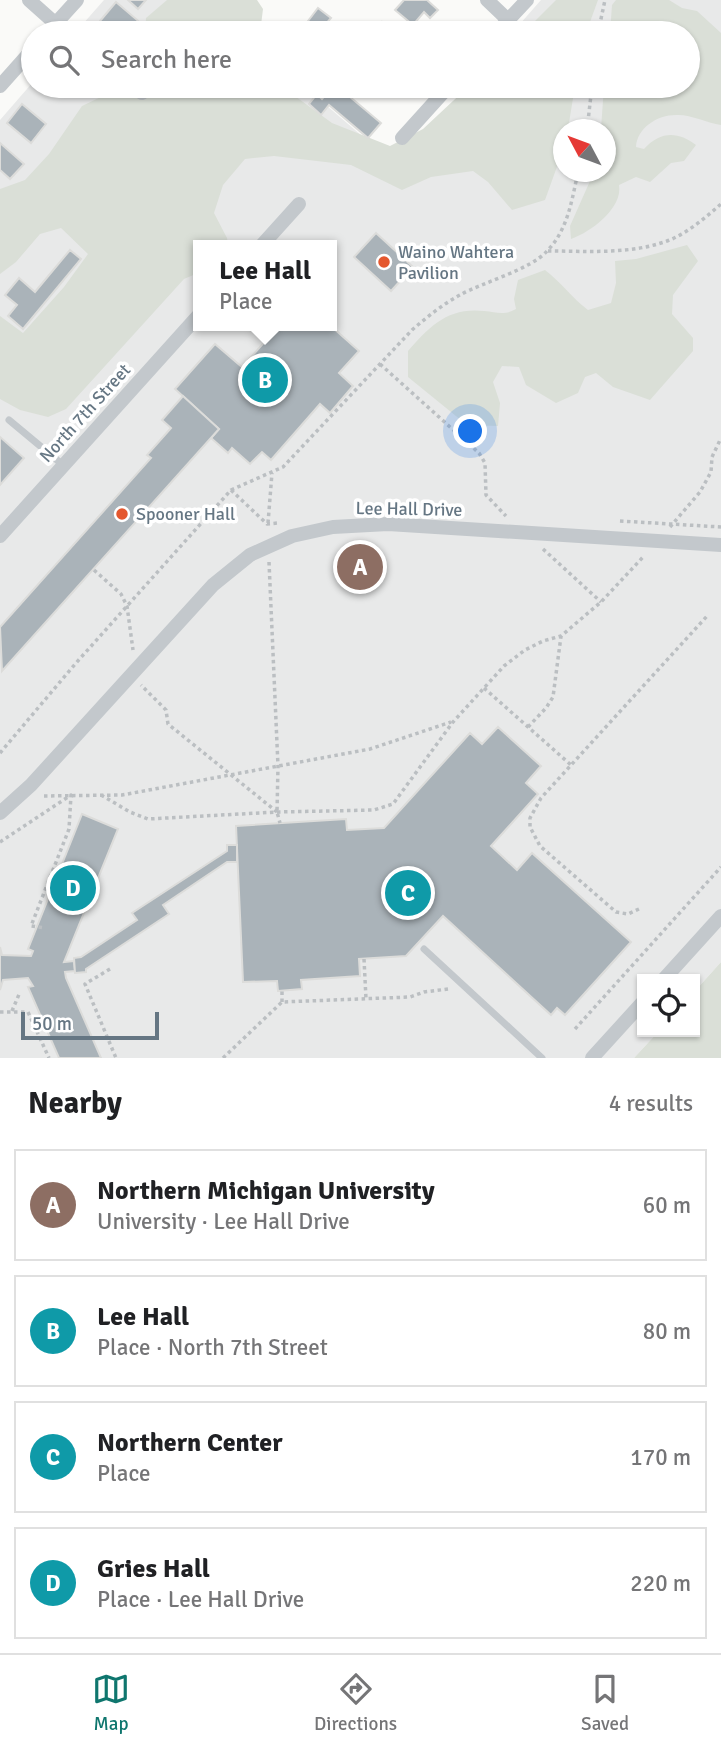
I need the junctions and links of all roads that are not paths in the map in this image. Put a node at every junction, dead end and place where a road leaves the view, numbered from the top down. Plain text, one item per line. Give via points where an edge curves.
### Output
1 (29, 0) edge
2 (77, 0) edge
3 (487, 0) edge
4 (527, 0) edge
5 (508, 20) joint
6 (48, 21) edge
7 (62, 21) edge
8 (21, 62) edge
9 (0, 86) edge
10 (438, 98) edge
11 (402, 138) dead end
12 (299, 204) dead end
13 (267, 240) edge
14 (193, 322) edge
15 (9, 420) dead end
16 (63, 466) junction
17 (0, 536) edge
18 (721, 545) edge
19 (0, 813) edge
20 (721, 916) edge
21 (424, 949) dead end
22 (669, 974) edge
23 (637, 1008) edge
24 (542, 1058) edge
25 (592, 1058) edge

1 - 6 street
2 - 7 street
3 - 5 street
4 - 5 street
8 - 9 street
10 - 11 street
12 - 13 street
14 - 16 street, North 7th Street
15 - 16 lane
16 - 17 street, North 7th Street
18 - 19 street, Lee Hall Drive via 388,524 333,527 292,536 250,555 214,585
20 - 22 street
21 - 24 lane
23 - 25 street

